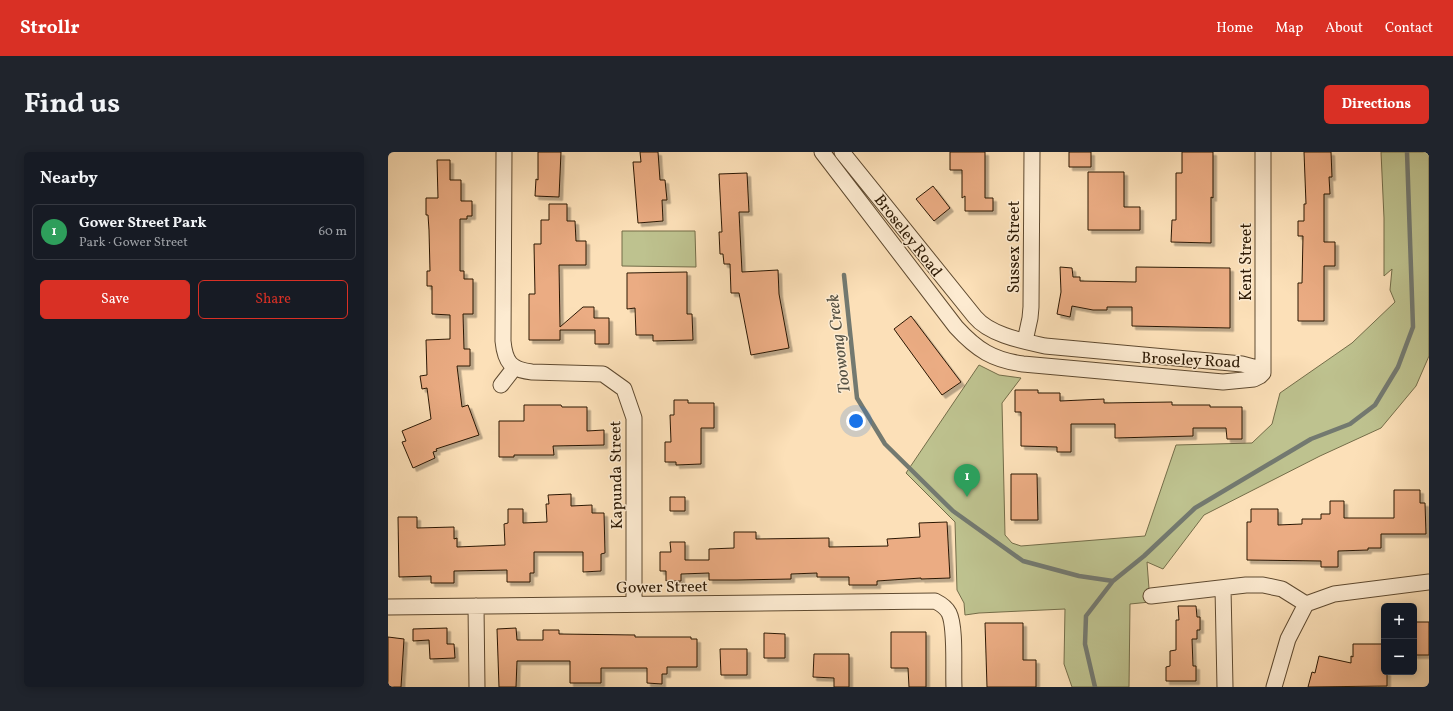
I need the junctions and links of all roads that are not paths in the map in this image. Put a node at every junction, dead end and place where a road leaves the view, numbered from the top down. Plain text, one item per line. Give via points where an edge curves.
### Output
1 (504, 152) edge
2 (822, 152) edge
3 (842, 152) edge
4 (1032, 152) edge
5 (1263, 152) edge
6 (1025, 341) junction
7 (515, 367) junction
8 (1263, 372) junction
9 (501, 385) dead end
10 (1429, 582) edge
11 (1223, 588) junction
12 (1151, 596) dead end
13 (634, 604) junction
14 (1306, 604) junction
15 (476, 606) junction
16 (388, 607) edge
17 (477, 687) edge
18 (954, 687) edge
19 (1225, 687) edge
20 (1274, 687) edge

1 - 7 street via 503,341 506,358
2 - 8 street, Broseley Road via 956,327 969,341 991,356 1012,363 1214,381 1258,378
3 - 6 street, Broseley Road via 980,322 995,331
4 - 6 street, Sussex Street via 1031,307
5 - 8 street, Kent Street
6 - 8 street, Broseley Road via 1053,347 1242,364
7 - 9 street
7 - 13 street, Kapunda Street via 532,372 603,374 624,389 634,418
10 - 14 street via 1334,594
11 - 12 street
11 - 14 street via 1246,585 1270,586 1282,589
11 - 19 street
13 - 15 street, Gower Street
13 - 18 street, Gower Street via 936,601 945,607 952,622
14 - 20 street via 1288,639
15 - 16 street, Gower Street
15 - 17 street

